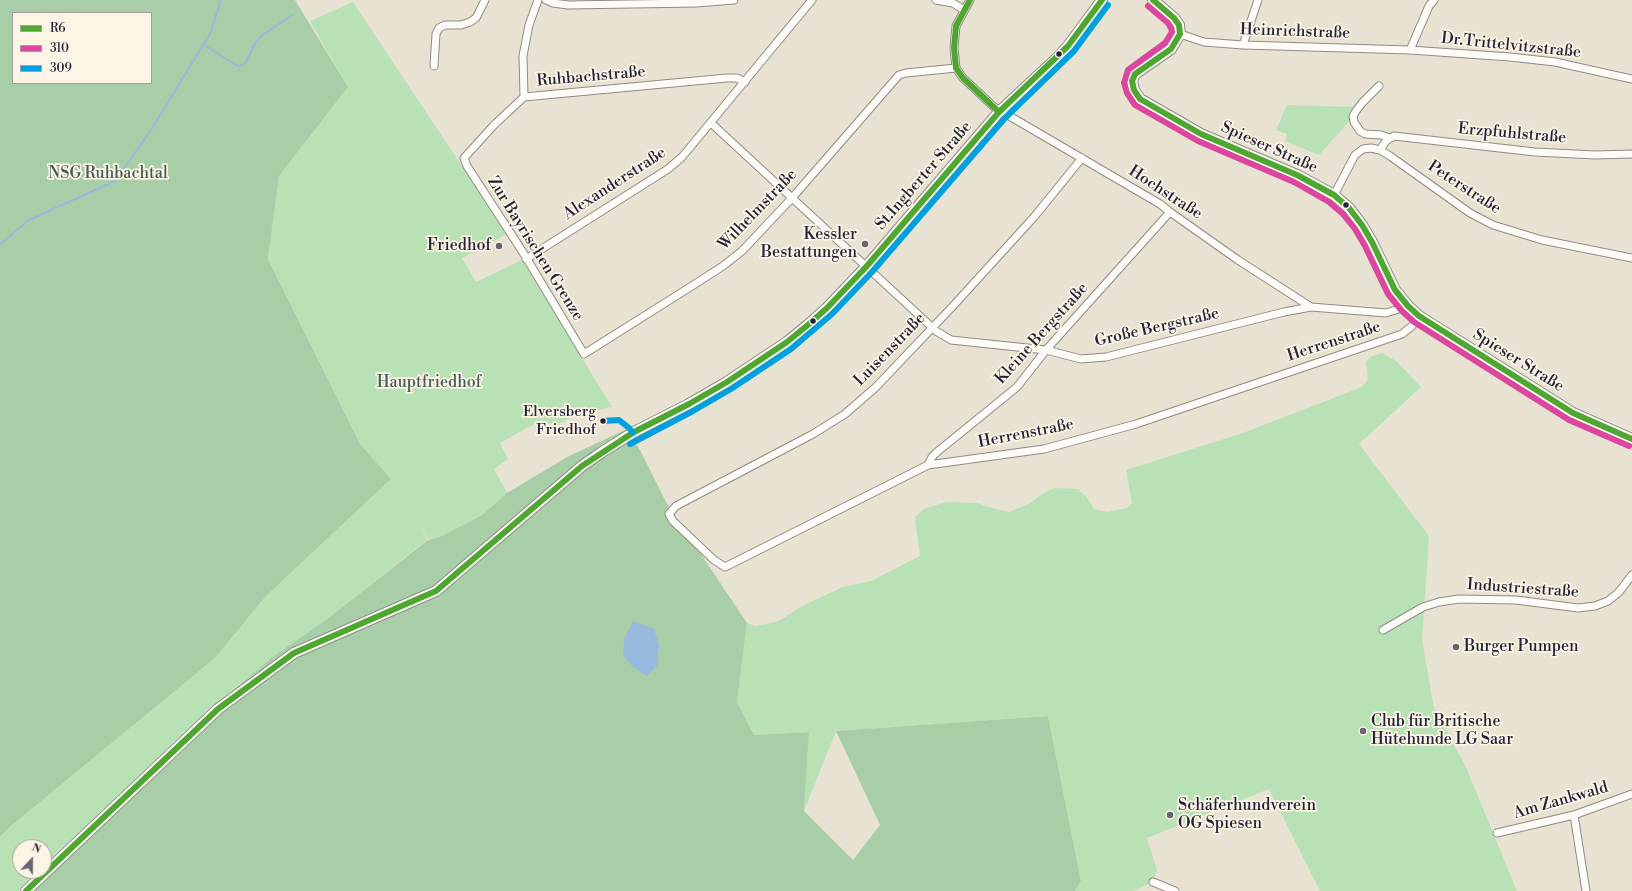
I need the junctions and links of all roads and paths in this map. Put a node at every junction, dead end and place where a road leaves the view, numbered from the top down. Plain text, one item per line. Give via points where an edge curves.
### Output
1 (485, 0) edge
2 (538, 0) edge
3 (546, 0) edge
4 (734, 0) edge
5 (812, 0) edge
6 (936, 0) edge
7 (970, 0) edge
8 (1102, 0) edge
9 (1153, 0) edge
10 (1258, 0) edge
11 (1434, 0) edge
12 (964, 10) junction
13 (1180, 34) junction
14 (1243, 45) junction
15 (1410, 50) junction
16 (434, 66) dead end
17 (956, 68) junction
18 (1632, 79) edge
19 (745, 82) junction
20 (1379, 86) dead end
21 (524, 97) junction
22 (999, 112) junction
23 (711, 123) junction
24 (1390, 138) junction
25 (1380, 150) junction
26 (1632, 154) edge
27 (464, 158) joint
28 (1082, 158) junction
29 (1334, 195) junction
30 (792, 198) junction
31 (1170, 212) junction
32 (1632, 258) edge
33 (526, 259) junction
34 (866, 267) junction
35 (1408, 306) junction
36 (1311, 307) junction
37 (1419, 316) junction
38 (932, 327) junction
39 (1046, 350) junction
40 (584, 354) joint
41 (1632, 439) edge
42 (928, 465) junction
43 (676, 506) joint
44 (1632, 575) edge
45 (1383, 630) dead end
46 (1632, 794) edge
47 (1574, 815) junction
48 (1497, 833) dead end
49 (1153, 882) dead end
50 (26, 891) edge
51 (1175, 891) edge
52 (1586, 891) edge

1 - 16 street via 476,18 470,22 439,28 436,34
2 - 21 street via 529,25 523,56
3 - 4 street via 568,4 697,3
5 - 19 street, Alexanderstraße
6 - 12 street
7 - 12 street
8 - 22 main road, St.Ingberter Straße via 1066,49
9 - 13 main road via 1174,18 1179,25
10 - 14 street
11 - 15 street
12 - 17 street via 955,33
13 - 14 street, Heinrichstraße via 1204,42
13 - 29 main road, Spieser Straße via 1171,49 1135,74 1132,80 1134,90 1140,99 1201,134 1297,175
14 - 15 street, Heinrichstraße
15 - 18 street, Dr.Trittelvitzstraße via 1555,62
17 - 22 street, Hochstraße
17 - 30 street, Wilhelmstraße via 899,75
19 - 21 street, Ruhbachstraße via 737,78 727,78
19 - 23 street, Alexanderstraße
20 - 24 street, Erzpfuhlstraße via 1356,110 1354,122 1365,134
21 - 27 street, Ruhbachstraße
22 - 28 street, Hochstraße
22 - 34 main road, St.Ingberter Straße
23 - 30 street, Große Bergstraße
23 - 33 street, Alexanderstraße via 682,157 668,169
24 - 25 street
24 - 26 street, Erzpfuhlstraße via 1394,136 1535,152
25 - 29 street via 1372,148 1359,151
25 - 32 street, Peterstraße via 1470,213 1492,225 1542,240
27 - 33 street, Zur Bayrischen Grenze via 466,166
28 - 31 street, Hochstraße
28 - 38 street, Luisenstraße via 1034,217
29 - 35 main road, Spieser Straße via 1349,208 1362,225 1395,290
30 - 34 street, Große Bergstraße
30 - 40 street, Wilhelmstraße via 742,251
31 - 36 street, Hochstraße
31 - 39 street, Kleine Bergstraße
33 - 40 street, Zur Bayrischen Grenze
34 - 38 street, Große Bergstraße
34 - 50 main road, St.Ingberter Straße via 827,308 787,342 709,393 634,432 582,466 436,591 294,653 218,710
35 - 36 street, Große Bergstraße via 1386,313
35 - 37 main road, Spieser Straße
36 - 39 street, Große Bergstraße via 1106,357 1080,360
37 - 41 main road, Spieser Straße via 1577,416
37 - 42 street, Herrenstraße via 1402,334 1136,424 1044,449
38 - 39 street, Große Bergstraße via 951,340
38 - 43 street, Luisenstraße via 876,387 845,414 813,434
39 - 42 street, Kleine Bergstraße via 1017,387 937,452
42 - 43 street, Herrenstraße via 725,567 673,522 669,514
44 - 45 street, Industriestraße via 1619,592 1608,601 1595,606 1578,608 1516,600 1459,598 1423,607
46 - 47 street, Am Zankwald
47 - 48 street, Am Zankwald
47 - 52 street
49 - 51 street

